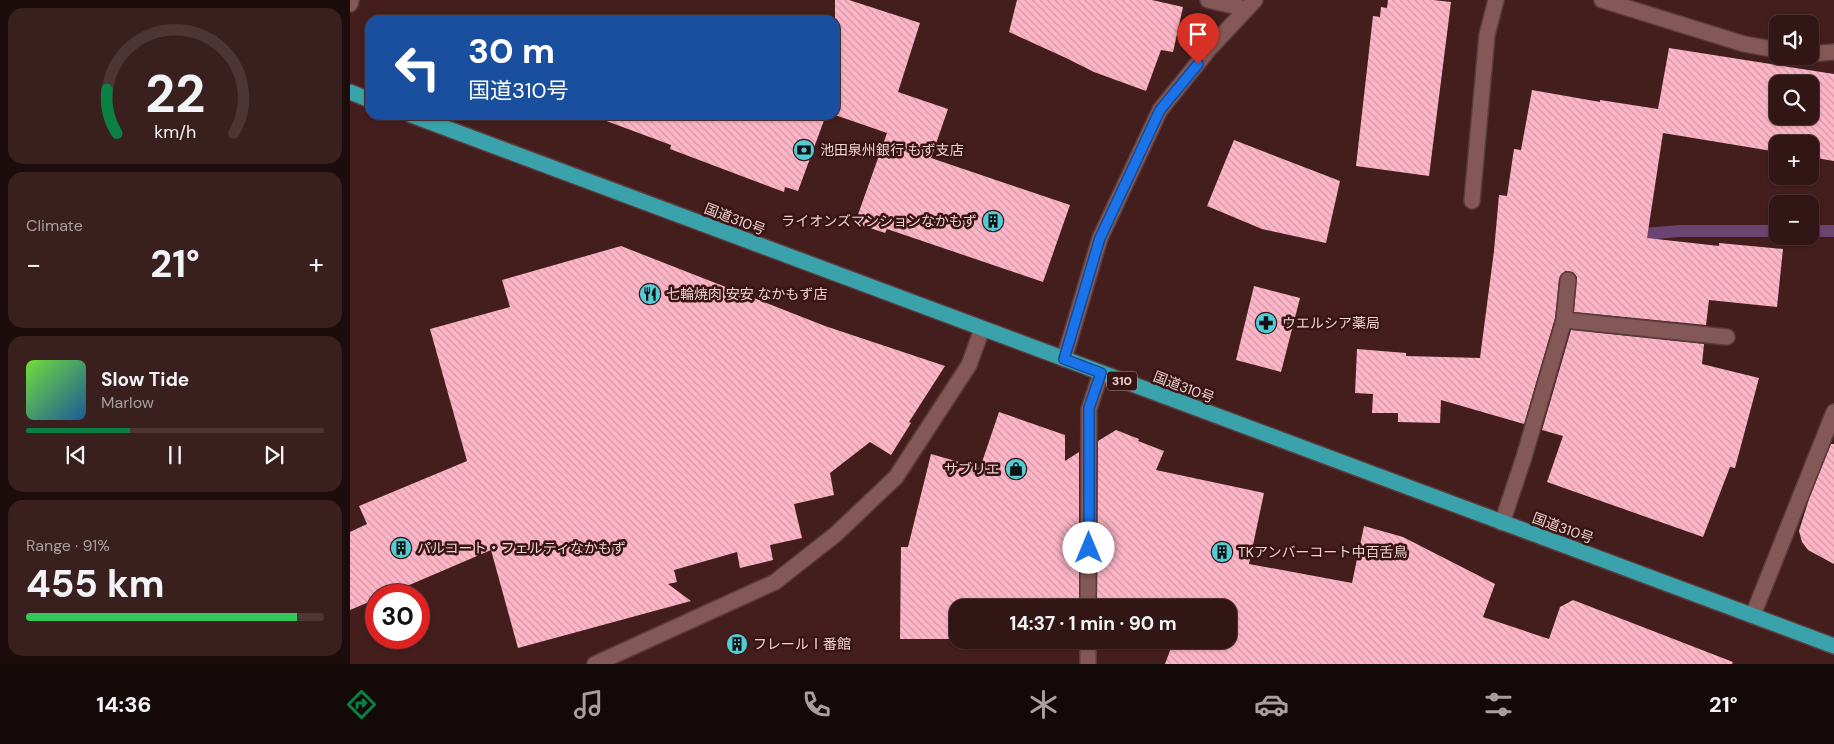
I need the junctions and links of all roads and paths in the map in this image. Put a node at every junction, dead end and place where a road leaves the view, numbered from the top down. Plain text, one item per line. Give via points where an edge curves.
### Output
1 (351, 0) edge
2 (1208, 0) edge
3 (1496, 0) edge
4 (1602, 0) edge
5 (350, 4) edge
6 (1251, 4) edge
7 (1769, 48) edge
8 (1834, 52) edge
9 (1819, 53) edge
10 (350, 92) edge
11 (365, 98) edge
12 (424, 120) edge
13 (1472, 201) dead end
14 (1568, 280) dead end
15 (1564, 320) junction
16 (982, 329) junction
17 (1727, 337) dead end
18 (1064, 359) junction
19 (1101, 373) junction
20 (1834, 412) edge
21 (1502, 523) junction
22 (1088, 599) edge
23 (1753, 615) junction
24 (1834, 646) edge
25 (1088, 649) edge
26 (595, 664) edge
27 (1088, 664) edge

1 - 5 street
2 - 6 street
3 - 13 street via 1488,35
4 - 7 street via 1744,44
6 - 18 street via 1160,110 1100,238
8 - 9 street
10 - 11 highway
12 - 16 highway, 国道310号 / 310
14 - 15 street
15 - 17 street
15 - 21 street
16 - 18 highway, 国道310号 / 310
16 - 26 street via 969,365 896,477 836,534 775,582
18 - 19 highway, 国道310号 / 310
19 - 21 highway, 国道310号 / 310
19 - 22 street via 1089,408
20 - 23 street
21 - 23 highway, 国道310号 / 310
23 - 24 highway, 国道310号 / 310
25 - 27 street

